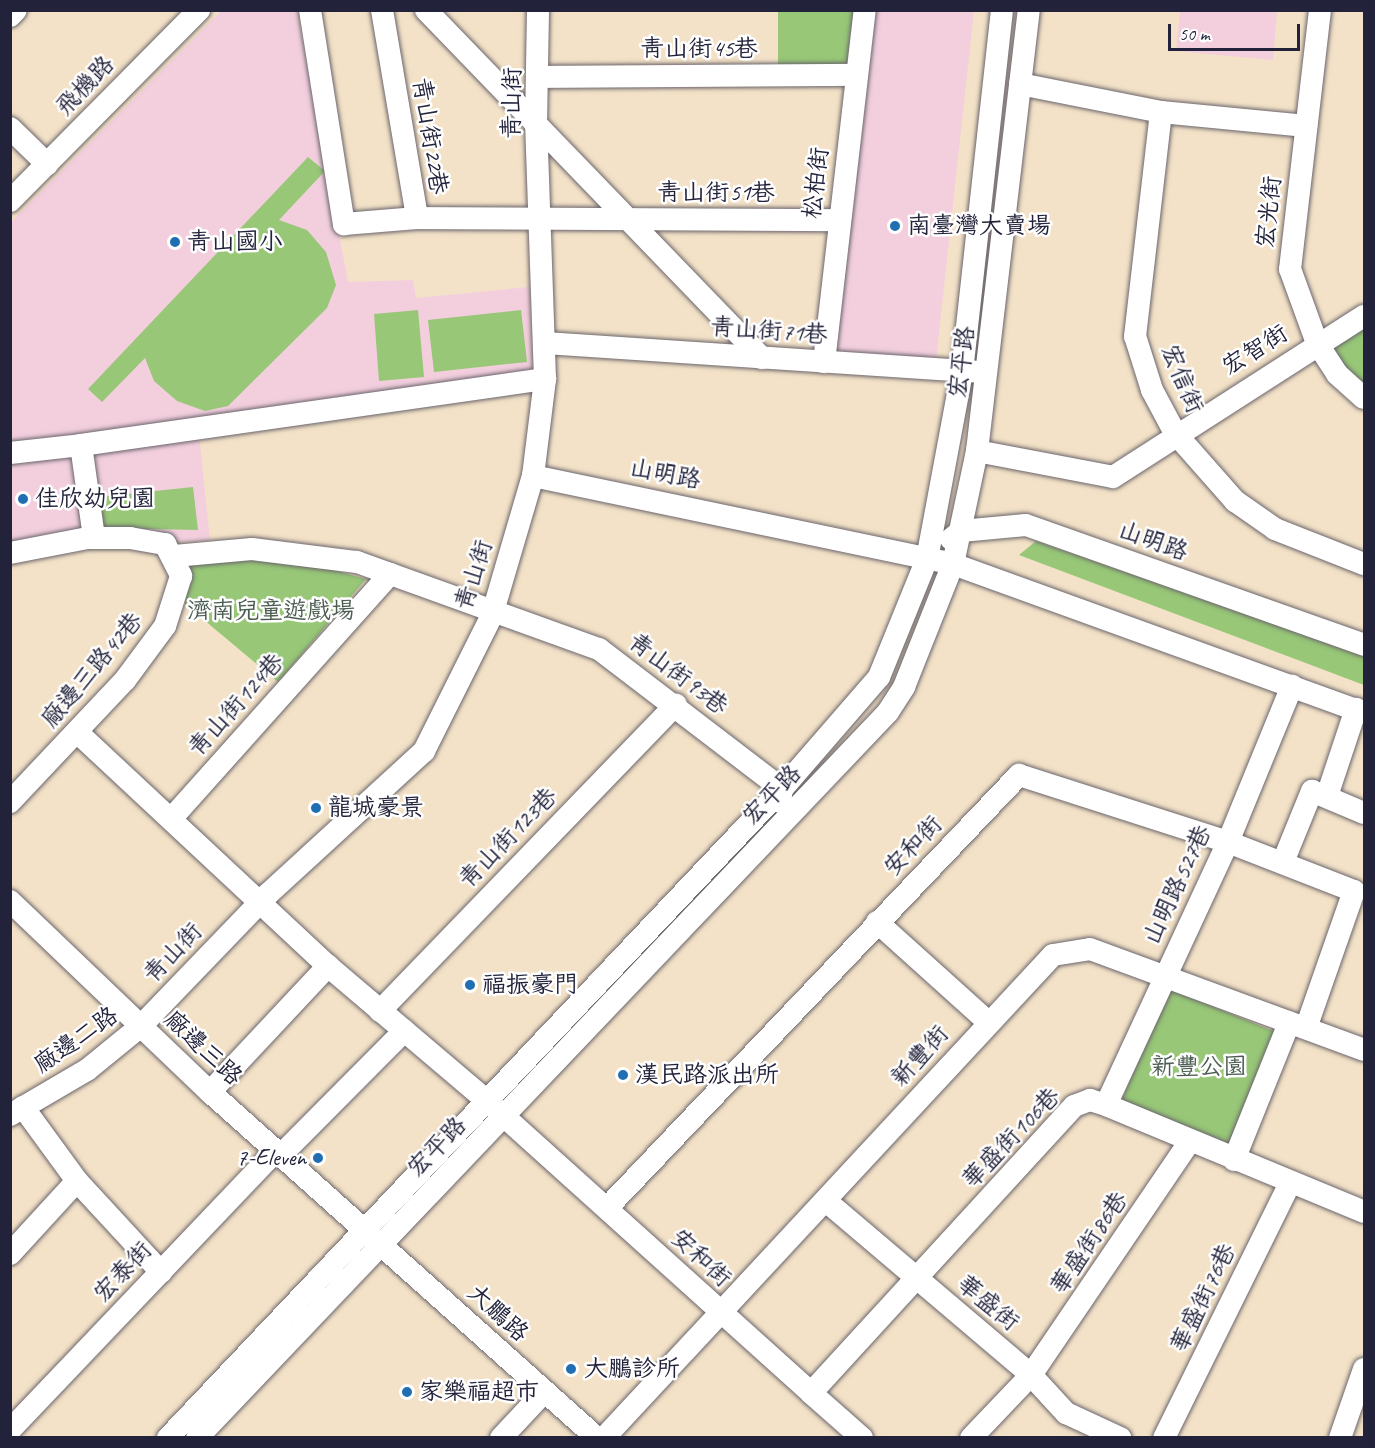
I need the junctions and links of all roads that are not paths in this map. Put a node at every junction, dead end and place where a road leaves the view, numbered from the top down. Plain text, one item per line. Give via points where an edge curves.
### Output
1 (16, 10) edge
2 (199, 10) edge
3 (310, 10) edge
4 (382, 10) edge
5 (426, 10) edge
6 (538, 10) edge
7 (865, 10) edge
8 (1002, 10) edge
9 (1029, 10) edge
10 (1320, 10) edge
11 (10, 16) edge
12 (857, 75) junction
13 (540, 77) junction
14 (1020, 84) junction
15 (1161, 112) junction
16 (536, 125) junction
17 (1306, 126) junction
18 (10, 128) edge
19 (47, 164) junction
20 (15, 187) edge
21 (417, 218) junction
22 (541, 218) junction
23 (629, 220) junction
24 (839, 220) junction
25 (1365, 316) edge
26 (545, 343) junction
27 (1317, 343) junction
28 (762, 358) junction
29 (824, 362) junction
30 (962, 372) junction
31 (989, 373) junction
32 (545, 379) junction
33 (1365, 398) edge
34 (1175, 433) junction
35 (81, 445) junction
36 (977, 451) junction
37 (10, 453) edge
38 (532, 476) junction
39 (961, 531) junction
40 (94, 538) junction
41 (10, 553) edge
42 (174, 556) junction
43 (927, 559) junction
44 (953, 564) junction
45 (1365, 564) edge
46 (390, 574) junction
47 (494, 609) junction
48 (1365, 645) edge
49 (1292, 686) junction
50 (676, 704) junction
51 (1360, 711) edge
52 (77, 732) junction
53 (782, 789) junction
54 (1327, 796) junction
55 (10, 802) edge
56 (1365, 813) edge
57 (171, 819) junction
58 (778, 828) junction
59 (1228, 842) junction
60 (1283, 862) junction
61 (1359, 891) edge
62 (10, 901) edge
63 (260, 902) junction
64 (877, 922) junction
65 (328, 966) junction
66 (1166, 974) junction
67 (380, 1011) junction
68 (987, 1021) junction
69 (1298, 1025) junction
70 (141, 1026) junction
71 (405, 1031) junction
72 (1365, 1050) edge
73 (210, 1092) junction
74 (1106, 1105) junction
75 (496, 1108) junction
76 (17, 1111) edge
77 (1190, 1141) junction
78 (278, 1153) junction
79 (1234, 1160) junction
80 (77, 1181) junction
81 (1290, 1183) junction
82 (826, 1201) junction
83 (607, 1208) junction
84 (1365, 1212) edge
85 (372, 1236) junction
86 (10, 1254) edge
87 (161, 1272) junction
88 (916, 1279) junction
89 (719, 1311) junction
90 (1365, 1369) edge
91 (1031, 1375) junction
92 (545, 1391) junction
93 (811, 1393) junction
94 (10, 1431) edge
95 (168, 1437) edge
96 (197, 1437) edge
97 (501, 1437) edge
98 (597, 1437) edge
99 (604, 1437) edge
100 (862, 1437) edge
101 (971, 1437) edge
102 (1120, 1437) edge
103 (1164, 1437) edge
104 (1340, 1437) edge

1 - 11 street
2 - 19 street, 飛機路
3 - 21 street via 344,224
4 - 21 street, 青山街22巷
5 - 16 street
6 - 13 street, 青山街
7 - 12 street, 松柏街
8 - 30 street, 宏平路
9 - 14 street, 宏平路
10 - 17 street, 宏光街
12 - 13 street, 青山街45巷
12 - 24 street, 松柏街
13 - 16 street, 青山街
14 - 15 street
14 - 31 street, 宏平路
15 - 17 street
15 - 34 street, 宏信街 via 1136,336 1152,390
16 - 22 street, 青山街
16 - 23 street
17 - 27 street, 宏光街 via 1290,269
18 - 19 street
19 - 20 street, 飛機路
21 - 22 street, 青山街22巷
22 - 23 street, 青山街51巷
22 - 26 street, 青山街
23 - 24 street, 青山街51巷
23 - 28 street, 青山街51巷
24 - 29 street, 松柏街
25 - 27 street, 宏智街
26 - 28 street, 青山街71巷
26 - 32 street, 青山街
27 - 33 street, 宏光街 via 1337,374
27 - 34 street, 宏智街
28 - 29 street, 青山街71巷
29 - 30 street, 青山街71巷
30 - 31 street, 青山街71巷
30 - 43 street, 宏平路
31 - 36 street, 宏平路
32 - 35 street
32 - 38 street, 青山街
34 - 36 street, 宏智街 via 1113,477
34 - 45 street, 宏信街 via 1235,501 1275,529
35 - 37 street
35 - 40 street
36 - 39 street, 宏平路
38 - 43 street, 山明路
38 - 47 street, 青山街
39 - 43 street
39 - 44 street, 宏平路
39 - 48 street, 山明路 via 1026,525
40 - 41 street
40 - 42 street via 165,544
42 - 46 street, 青山街93巷 via 196,551 299,551
42 - 52 street, 廠邊三路42巷 via 181,576 165,626
43 - 44 street, 山明路
43 - 53 street, 宏平路 via 879,677
44 - 49 street, 山明路
44 - 58 street, 宏平路 via 904,687 888,712
46 - 47 street, 青山街93巷
46 - 57 street, 青山街124巷
47 - 50 street, 青山街93巷 via 599,649
47 - 63 street, 青山街 via 424,751
49 - 51 street, 山明路
49 - 59 street, 山明路527巷
50 - 53 street, 青山街93巷
50 - 67 street, 青山街123巷
51 - 54 street
52 - 55 street, 廠邊三路42巷
52 - 57 street
53 - 58 street
53 - 75 street, 宏平路
54 - 56 street
54 - 60 street via 1311,791
57 - 63 street
58 - 75 street, 宏平路
59 - 60 street, 安和街
59 - 64 street, 安和街 via 1019,775
59 - 66 street, 山明路527巷
60 - 61 street, 安和街
61 - 69 street, 安和街
62 - 70 street, 廠邊三路
63 - 65 street
63 - 70 street, 青山街
64 - 68 street
64 - 83 street, 安和街
65 - 67 street
65 - 73 street
66 - 68 street, 新豐街 via 1090,949 1053,955
66 - 69 street, 新豐街
66 - 74 street, 山明路527巷
67 - 71 street
68 - 82 street, 新豐街
69 - 72 street, 新豐街
69 - 79 street, 安和街
70 - 73 street, 廠邊三路
70 - 76 street, 廠邊二路 via 87,1070
71 - 75 street
71 - 78 street, 宏泰街
73 - 78 street, 廠邊三路
74 - 77 street, 華盛街106巷
74 - 88 street, 華盛街106巷 via 1090,1100 1074,1106
75 - 83 street
75 - 85 street, 宏平路
76 - 80 street
77 - 79 street, 華盛街106巷
77 - 91 street, 華盛街86巷
78 - 85 street, 廠邊三路
78 - 87 street, 宏泰街
79 - 81 street, 華盛街106巷
80 - 86 street
80 - 87 street
81 - 84 street, 華盛街106巷
81 - 103 street, 華盛街76巷
82 - 88 street, 華盛街
82 - 89 street, 新豐街
83 - 89 street, 安和街
85 - 92 street, 大鵬路
85 - 95 street, 宏平路
85 - 96 street, 宏平路
87 - 94 street, 宏泰街
88 - 91 street, 華盛街
88 - 93 street, 華盛街106巷
89 - 93 street, 安和街
89 - 99 street, 新豐街
90 - 104 street
91 - 101 street, 華盛街86巷
91 - 102 street, 華盛街 via 1066,1413
92 - 97 street
92 - 98 street, 大鵬路
93 - 100 street, 安和街

